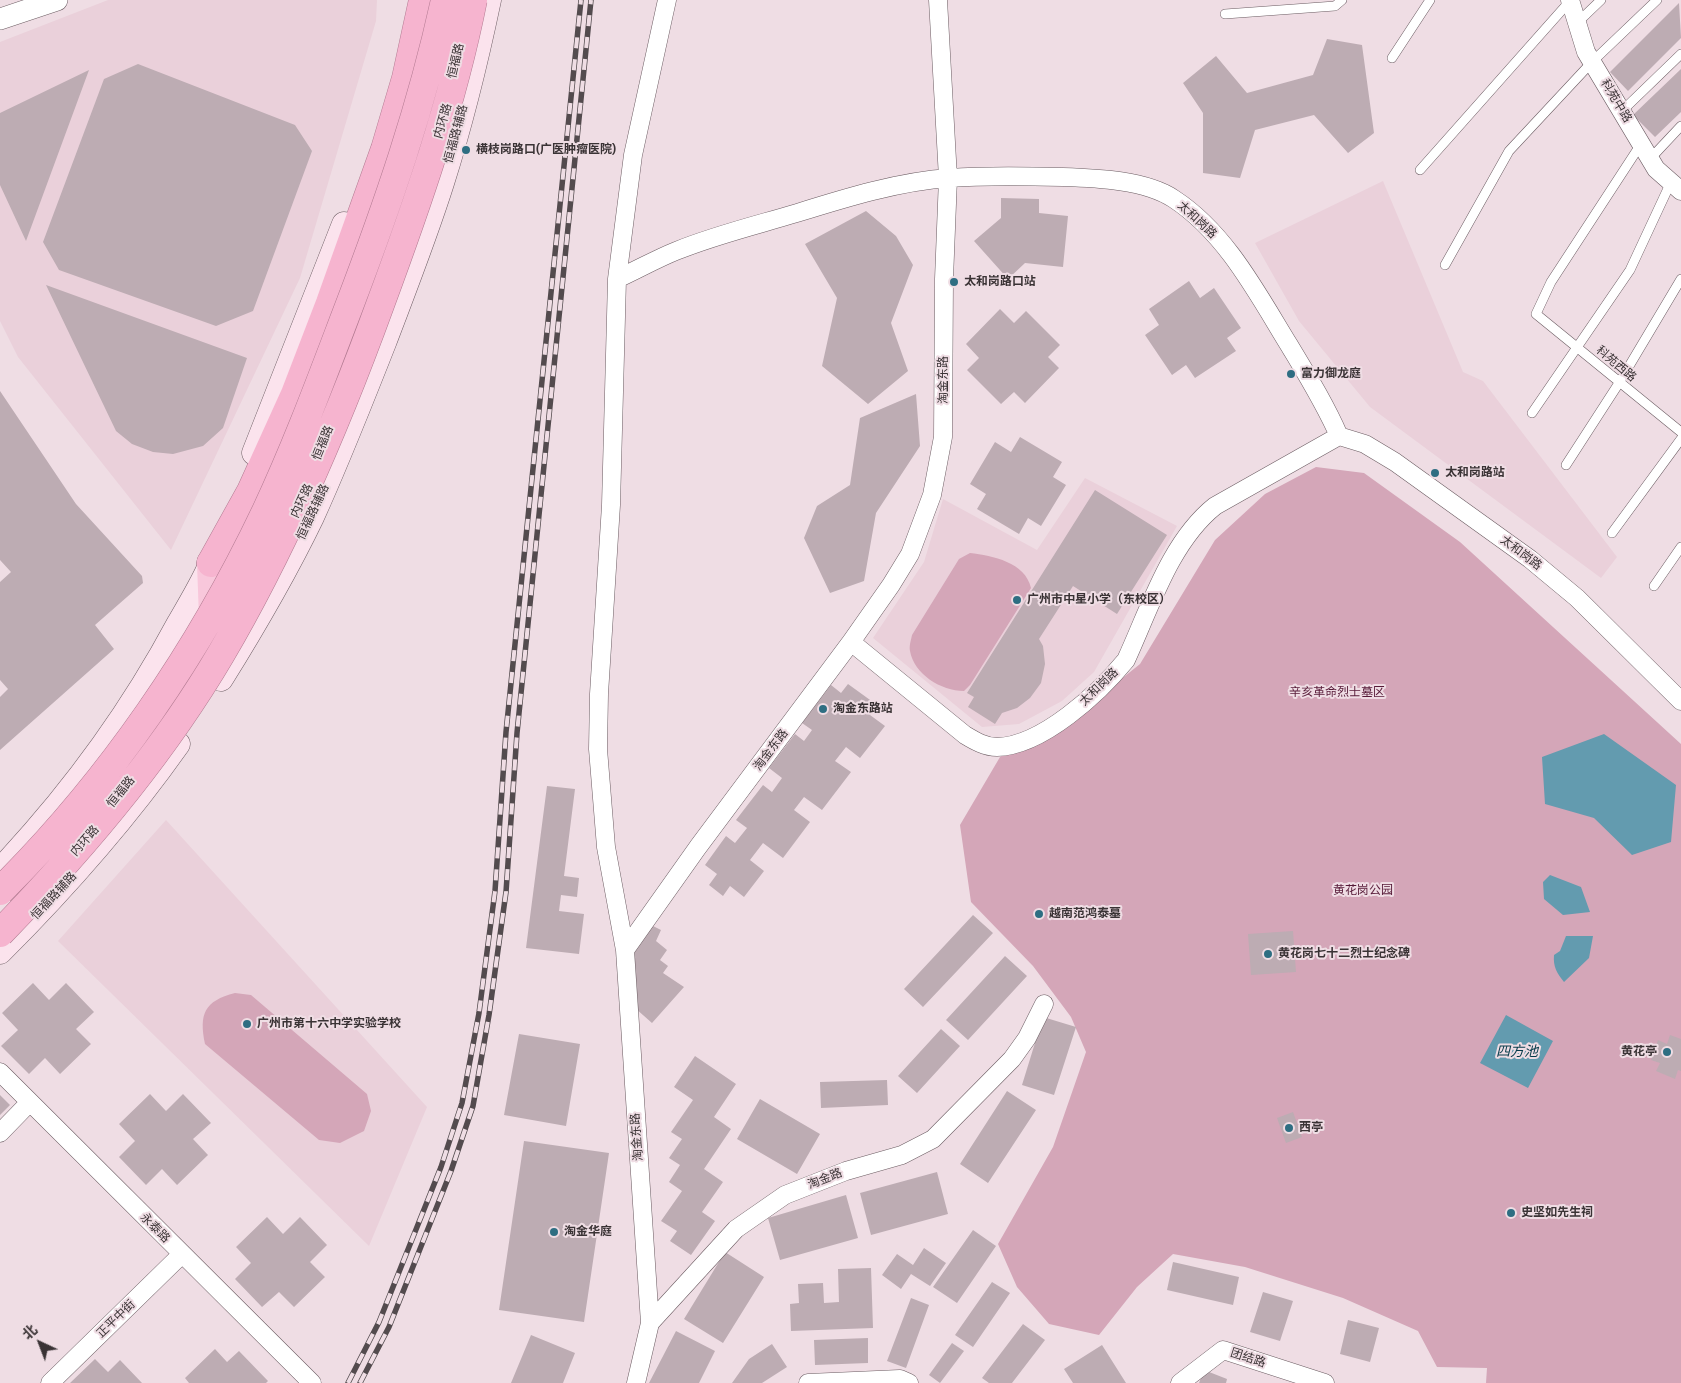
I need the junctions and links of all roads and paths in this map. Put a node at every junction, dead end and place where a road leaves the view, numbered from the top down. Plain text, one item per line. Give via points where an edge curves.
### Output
1 (57, 0) edge
2 (417, 0) edge
3 (423, 0) edge
4 (445, 0) edge
5 (448, 0) edge
6 (471, 0) edge
7 (489, 0) edge
8 (667, 0) edge
9 (938, 0) edge
10 (1267, 0) edge
11 (1342, 0) edge
12 (1430, 0) edge
13 (1570, 0) edge
14 (1601, 0) edge
15 (1657, 0) edge
16 (1267, 10) junction
17 (1225, 14) dead end
18 (0, 19) edge
19 (1577, 23) junction
20 (1681, 54) edge
21 (1392, 58) dead end
22 (1592, 62) junction
23 (1622, 111) junction
24 (1681, 126) edge
25 (1641, 144) junction
26 (1650, 159) junction
27 (1420, 170) dead end
28 (948, 178) junction
29 (1676, 187) edge
30 (1445, 265) dead end
31 (617, 279) junction
32 (1681, 279) edge
33 (1577, 348) junction
34 (1619, 383) junction
35 (1532, 413) dead end
36 (1681, 432) edge
37 (1339, 436) junction
38 (1681, 439) edge
39 (1566, 465) dead end
40 (1612, 533) dead end
41 (1681, 547) edge
42 (211, 563) junction
43 (1654, 586) dead end
44 (213, 618) junction
45 (851, 642) junction
46 (1681, 701) edge
47 (13, 882) edge
48 (0, 931) edge
49 (625, 950) junction
50 (0, 952) edge
51 (1044, 1004) dead end
52 (0, 1072) edge
53 (30, 1102) junction
54 (0, 1133) edge
55 (182, 1254) junction
56 (650, 1323) junction
57 (306, 1381) edge
58 (50, 1383) edge
59 (636, 1383) edge
60 (808, 1383) edge
61 (909, 1383) edge
62 (1180, 1383) edge
63 (1325, 1383) edge

1 - 18 street
2 - 42 main road, 恒福路辅路 via 364,171
3 - 42 highway via 386,149 295,394 251,491
4 - 47 highway, bridge via 422,93 393,188 314,400 266,511 196,641 153,707 62,825
5 - 44 main road, 恒福路 via 416,129 352,311 281,487
6 - 47 main road, 恒福路 via 451,83 408,222 336,412 288,524 227,637 172,724 87,834
6 - 48 highway, 内环路, bridge via 445,118 412,220 327,446 270,566 220,656 170,733 89,838
7 - 47 main road, 恒福路辅路 via 458,130 423,240 340,455 311,519 248,635 187,731 112,832
8 - 31 street via 633,155
9 - 28 street, 淘金东路
10 - 16 lane
11 - 16 lane via 1335,6
12 - 21 lane
13 - 19 street, 科苑中路
13 - 27 lane
14 - 19 lane
15 - 22 lane
16 - 17 lane
19 - 22 street, 科苑中路
20 - 23 lane
22 - 23 street, 科苑中路
22 - 30 lane via 1509,151
23 - 25 street, 科苑中路
24 - 26 lane
25 - 26 street, 科苑中路
25 - 33 lane, 科苑西路 via 1551,282 1536,314
26 - 29 street, 科苑中路
28 - 31 street, 太和岗路 via 856,196 716,238 675,251
28 - 37 street, 太和岗路 via 1078,178 1143,187 1172,197 1210,230 1244,274 1322,401
28 - 45 street, 淘金东路 via 944,415 940,463 910,554
29 - 33 lane via 1630,270
31 - 49 street via 611,505 598,749 606,846
32 - 34 lane
33 - 34 lane, 科苑西路
33 - 35 lane
34 - 36 lane, 科苑西路
34 - 39 lane
37 - 45 street, 太和岗路 via 1201,517 1176,552 1126,660 1069,715 1022,742 996,747 980,744
37 - 46 street, 太和岗路 via 1365,444 1395,462 1530,559 1577,598
38 - 40 lane
41 - 43 lane
42 - 44 main road
42 - 47 main road, 恒福路辅路 via 170,642 117,726 66,795
44 - 47 main road, 恒福路 via 161,703 127,748 84,804
45 - 49 street, 淘金东路
47 - 48 main road, 恒福路
47 - 50 main road, 恒福路辅路
49 - 56 street, 淘金东路
51 - 56 street, 淘金路 via 1012,1059 933,1139 902,1155 846,1171 784,1195 757,1212 716,1250
52 - 53 street, 永泰路
53 - 54 street
53 - 55 street, 永泰路
55 - 57 street, 永泰路
55 - 58 street, 正平中街
56 - 59 street, 淘金路
60 - 61 street via 900,1379
62 - 63 street, 团结路 via 1223,1350

